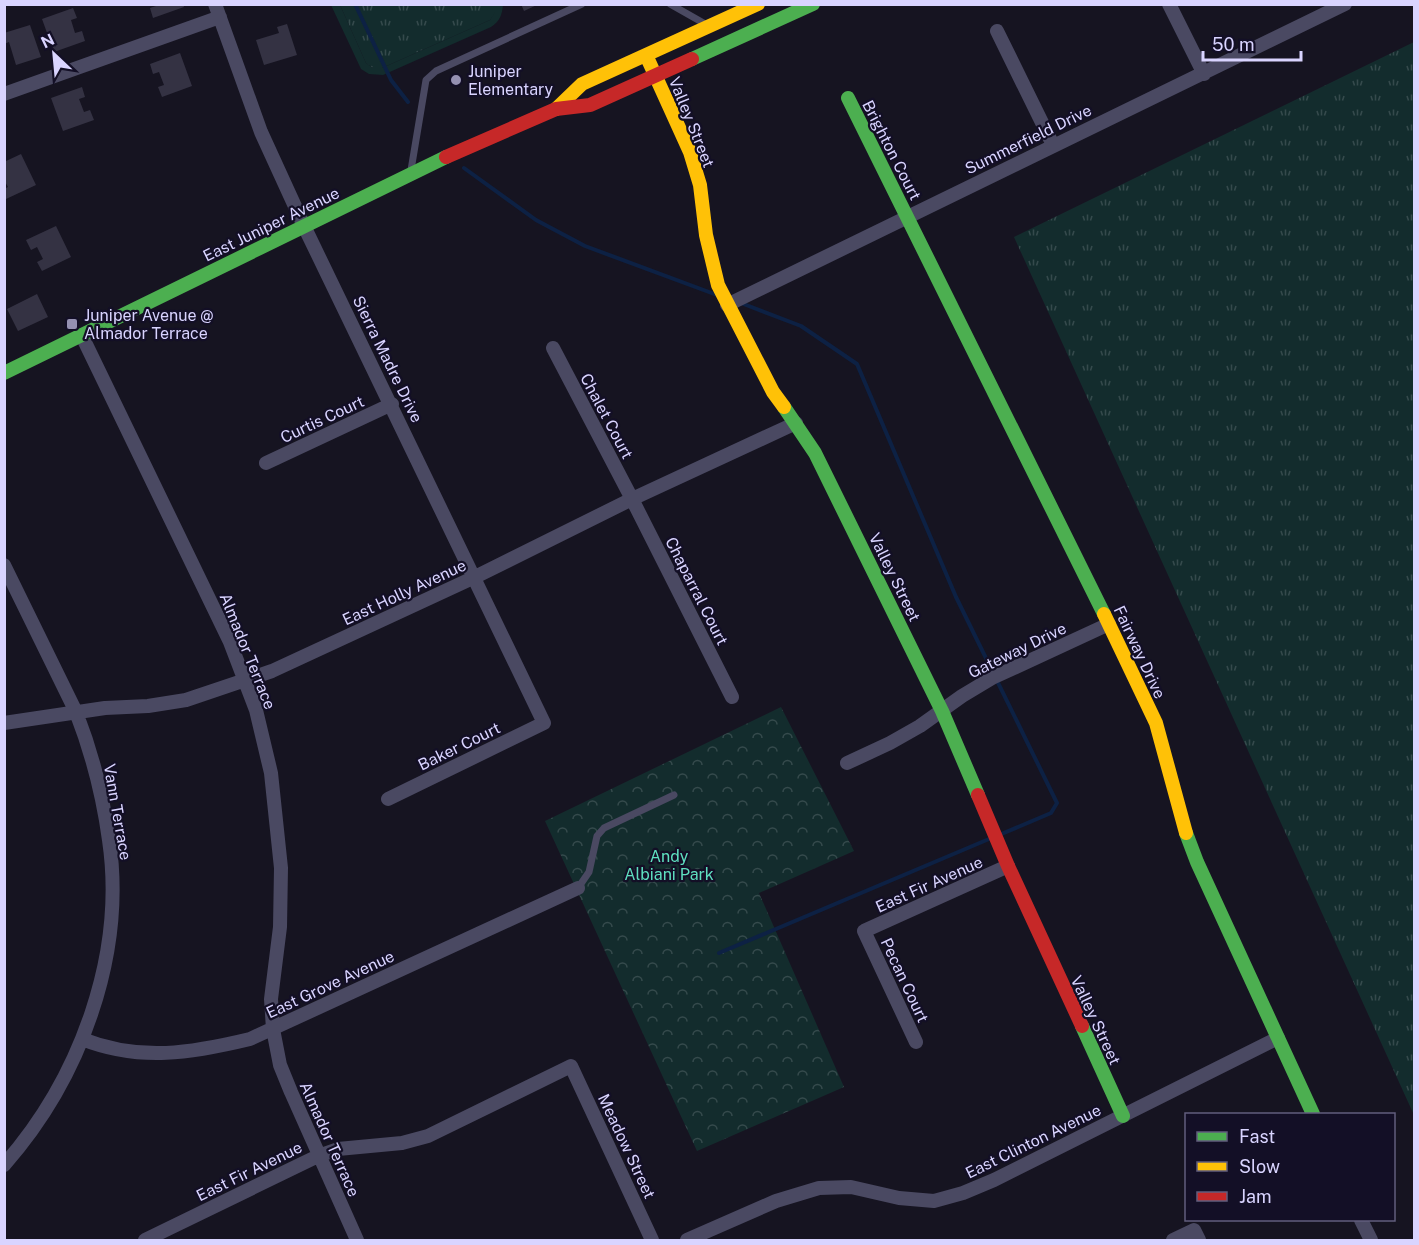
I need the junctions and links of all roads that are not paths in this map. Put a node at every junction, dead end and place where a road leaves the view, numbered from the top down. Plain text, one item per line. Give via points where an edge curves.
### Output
1 (582, 4) edge
2 (669, 4) edge
3 (759, 4) edge
4 (813, 4) edge
5 (1169, 4) edge
6 (1345, 4) edge
7 (217, 11) edge
8 (709, 27) junction
9 (997, 31) dead end
10 (646, 55) junction
11 (1204, 74) junction
12 (655, 76) junction
13 (4, 94) edge
14 (848, 98) dead end
15 (556, 109) junction
16 (1053, 145) junction
17 (411, 174) junction
18 (907, 217) junction
19 (304, 226) junction
20 (727, 305) junction
21 (82, 336) junction
22 (553, 348) dead end
23 (4, 373) edge
24 (392, 404) junction
25 (796, 423) junction
26 (266, 463) dead end
27 (632, 499) junction
28 (4, 565) edge
29 (475, 577) junction
30 (1109, 624) junction
31 (246, 681) junction
32 (732, 697) dead end
33 (942, 711) junction
34 (76, 712) junction
35 (4, 723) edge
36 (544, 723) joint
37 (847, 763) dead end
38 (674, 795) dead end
39 (388, 799) dead end
40 (1008, 866) junction
41 (578, 888) joint
42 (864, 931) joint
43 (273, 1029) junction
44 (1278, 1038) junction
45 (82, 1039) junction
46 (916, 1042) dead end
47 (571, 1066) joint
48 (1313, 1113) edge
49 (1123, 1116) junction
50 (318, 1156) junction
51 (4, 1165) edge
52 (1362, 1221) edge
53 (145, 1240) edge
54 (357, 1240) edge
55 (652, 1240) edge
56 (687, 1240) edge
57 (1173, 1240) edge
58 (1199, 1240) edge
59 (1371, 1240) edge

1 - 17 lane via 436,71 426,80
2 - 8 lane
3 - 8 street, East Juniper Avenue
4 - 12 street, East Juniper Avenue
5 - 11 street
6 - 11 street, Summerfield Drive
7 - 13 street
7 - 19 street, Sierra Madre Drive via 261,132
8 - 10 street, East Juniper Avenue
9 - 16 street
10 - 12 street, Valley Street
10 - 15 street, East Juniper Avenue via 582,84
11 - 16 street, Summerfield Drive
12 - 15 street, East Juniper Avenue via 590,105
12 - 20 street, Valley Street via 690,152 712,264
14 - 18 street, Brighton Court
15 - 17 street, East Juniper Avenue
16 - 18 street, Summerfield Drive
17 - 19 street, East Juniper Avenue
18 - 20 street, Summerfield Drive
18 - 30 street, Fairway Drive
19 - 21 street, East Juniper Avenue
19 - 24 street, Sierra Madre Drive
20 - 25 street, Valley Street via 773,392
21 - 23 street, East Juniper Avenue
21 - 31 street, Almador Terrace
22 - 27 street, Chalet Court
24 - 26 street, Curtis Court
24 - 29 street, Sierra Madre Drive
25 - 27 street, East Holly Avenue
25 - 33 street, Valley Street
27 - 29 street, East Holly Avenue
27 - 32 street, Chaparral Court
28 - 34 street, Vann Terrace
29 - 31 street, East Holly Avenue
29 - 36 street, Sierra Madre Drive
30 - 33 street, Gateway Drive via 992,678
30 - 44 street, Fairway Drive via 1156,723 1197,862
31 - 34 street, East Holly Avenue via 186,700
31 - 43 street, Almador Terrace via 271,773 281,868 280,927 271,999
33 - 37 street, Gateway Drive via 890,743
33 - 40 street, Valley Street
34 - 35 street, East Holly Avenue
34 - 45 street, Vann Terrace via 97,776 110,841 112,883 103,969
36 - 39 street, Baker Court
38 - 41 lane via 604,828 595,842 589,872
40 - 42 street, East Fir Avenue
40 - 49 street, Valley Street
41 - 43 street, East Grove Avenue
42 - 46 street, Pecan Court
43 - 45 street, East Grove Avenue via 210,1049 165,1054 110,1049
43 - 50 street, Almador Terrace via 280,1065
44 - 48 street, Fairway Drive
44 - 49 street, East Clinton Avenue
45 - 51 street, Vann Terrace via 47,1108
47 - 50 street, East Fir Avenue via 428,1136 402,1143 338,1149
47 - 55 street, Meadow Street
49 - 56 street, East Clinton Avenue via 963,1193 934,1201 851,1187 819,1188 776,1201
50 - 53 street, East Fir Avenue
50 - 54 street, Almador Terrace
52 - 59 street
57 - 58 street via 1194,1230

